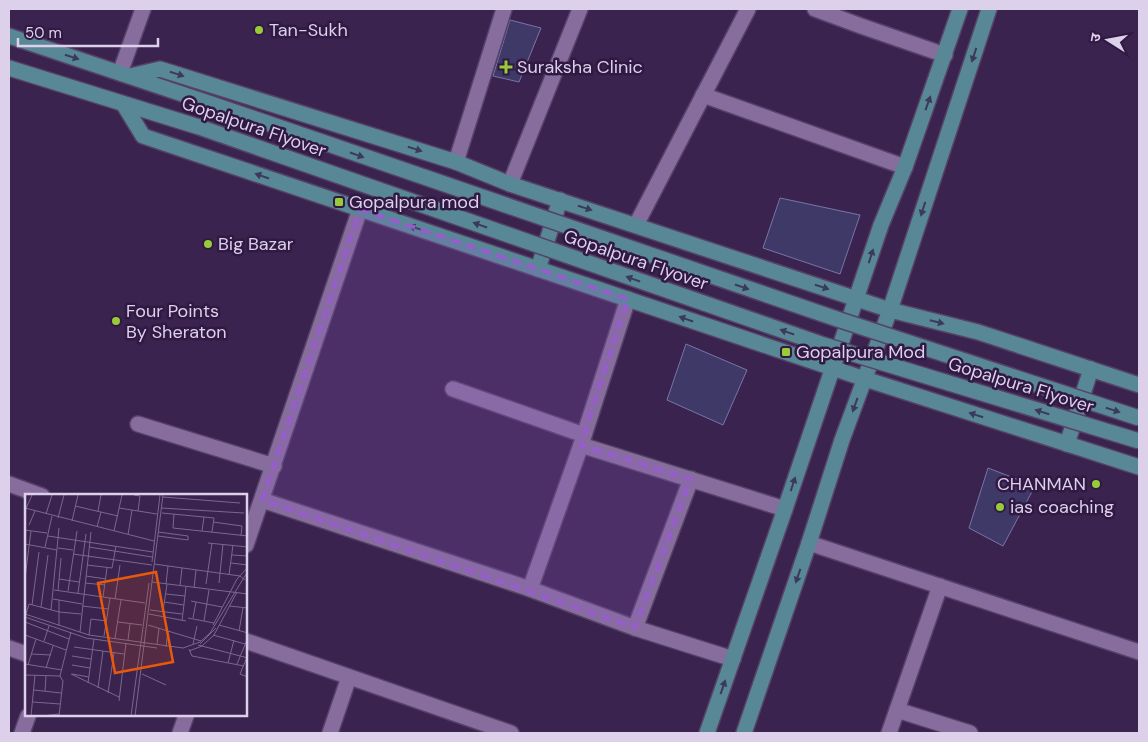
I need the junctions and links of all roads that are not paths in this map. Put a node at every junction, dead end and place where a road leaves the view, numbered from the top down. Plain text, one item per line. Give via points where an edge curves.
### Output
1 (143, 9) edge
2 (504, 9) edge
3 (580, 9) edge
4 (748, 9) edge
5 (815, 9) edge
6 (960, 9) edge
7 (989, 9) edge
8 (9, 36) edge
9 (945, 54) junction
10 (9, 68) edge
11 (125, 74) junction
12 (704, 95) junction
13 (124, 105) junction
14 (456, 162) junction
15 (905, 167) junction
16 (510, 184) junction
17 (560, 200) junction
18 (360, 209) junction
19 (636, 225) junction
20 (538, 269) junction
21 (856, 298) junction
22 (628, 299) junction
23 (890, 310) junction
24 (832, 368) junction
25 (1091, 369) junction
26 (865, 379) junction
27 (1139, 385) edge
28 (453, 389) dead end
29 (1139, 418) edge
30 (138, 424) dead end
31 (582, 440) junction
32 (1139, 441) edge
33 (1067, 444) junction
34 (274, 466) junction
35 (1139, 467) edge
36 (691, 479) junction
37 (9, 484) edge
38 (36, 494) edge
39 (262, 500) junction
40 (785, 509) junction
41 (248, 539) edge
42 (809, 544) junction
43 (940, 586) junction
44 (530, 589) junction
45 (636, 628) junction
46 (248, 642) edge
47 (9, 648) edge
48 (1139, 652) edge
49 (25, 654) edge
50 (733, 659) junction
51 (349, 677) junction
52 (897, 710) junction
53 (28, 717) edge
54 (186, 717) edge
55 (485, 729) edge
56 (22, 733) edge
57 (180, 733) edge
58 (330, 733) edge
59 (512, 733) edge
60 (707, 733) edge
61 (744, 733) edge
62 (889, 733) edge
63 (970, 733) edge

1 - 11 street
2 - 14 street
3 - 16 street
4 - 12 street
5 - 9 street
6 - 9 main road
7 -> 23 main road
8 -> 11 main road, Gopalpura Flyover
15 -> 9 main road
10 - 13 main road, Gopalpura Flyover
11 -> 14 main road via 160,69
11 -> 29 main road, Gopalpura Flyover, bridge via 828,316
12 - 15 street
12 - 19 street
18 -> 13 main road via 143,136
32 -> 13 main road, Gopalpura Flyover, bridge via 824,345 199,127
14 - 16 main road
21 -> 15 main road
16 - 17 main road
17 -> 19 main road
17 - 20 main road
20 -> 18 main road
18 - 34 street
19 -> 21 main road
20 - 22 main road
21 - 23 main road
21 - 24 main road
24 -> 22 main road
22 - 31 street
23 -> 25 main road via 978,332
23 - 26 main road
24 - 26 main road
40 -> 24 main road
25 - 27 main road
25 - 33 main road
33 -> 26 main road
26 -> 42 main road
28 - 31 street
30 - 34 street
31 - 36 street
31 - 44 street
33 - 35 main road
34 - 39 street
36 - 40 street
36 - 45 street
37 - 38 street
39 - 41 street
39 - 44 street
40 - 50 main road
42 - 43 street
42 -> 61 main road
43 - 48 street
43 - 52 street
44 - 45 street
45 - 50 street
46 - 51 street
47 - 49 street
60 -> 50 main road
51 - 55 street
51 - 58 street
52 - 62 street
52 - 63 street
53 - 56 street
54 - 57 street
55 - 59 street

